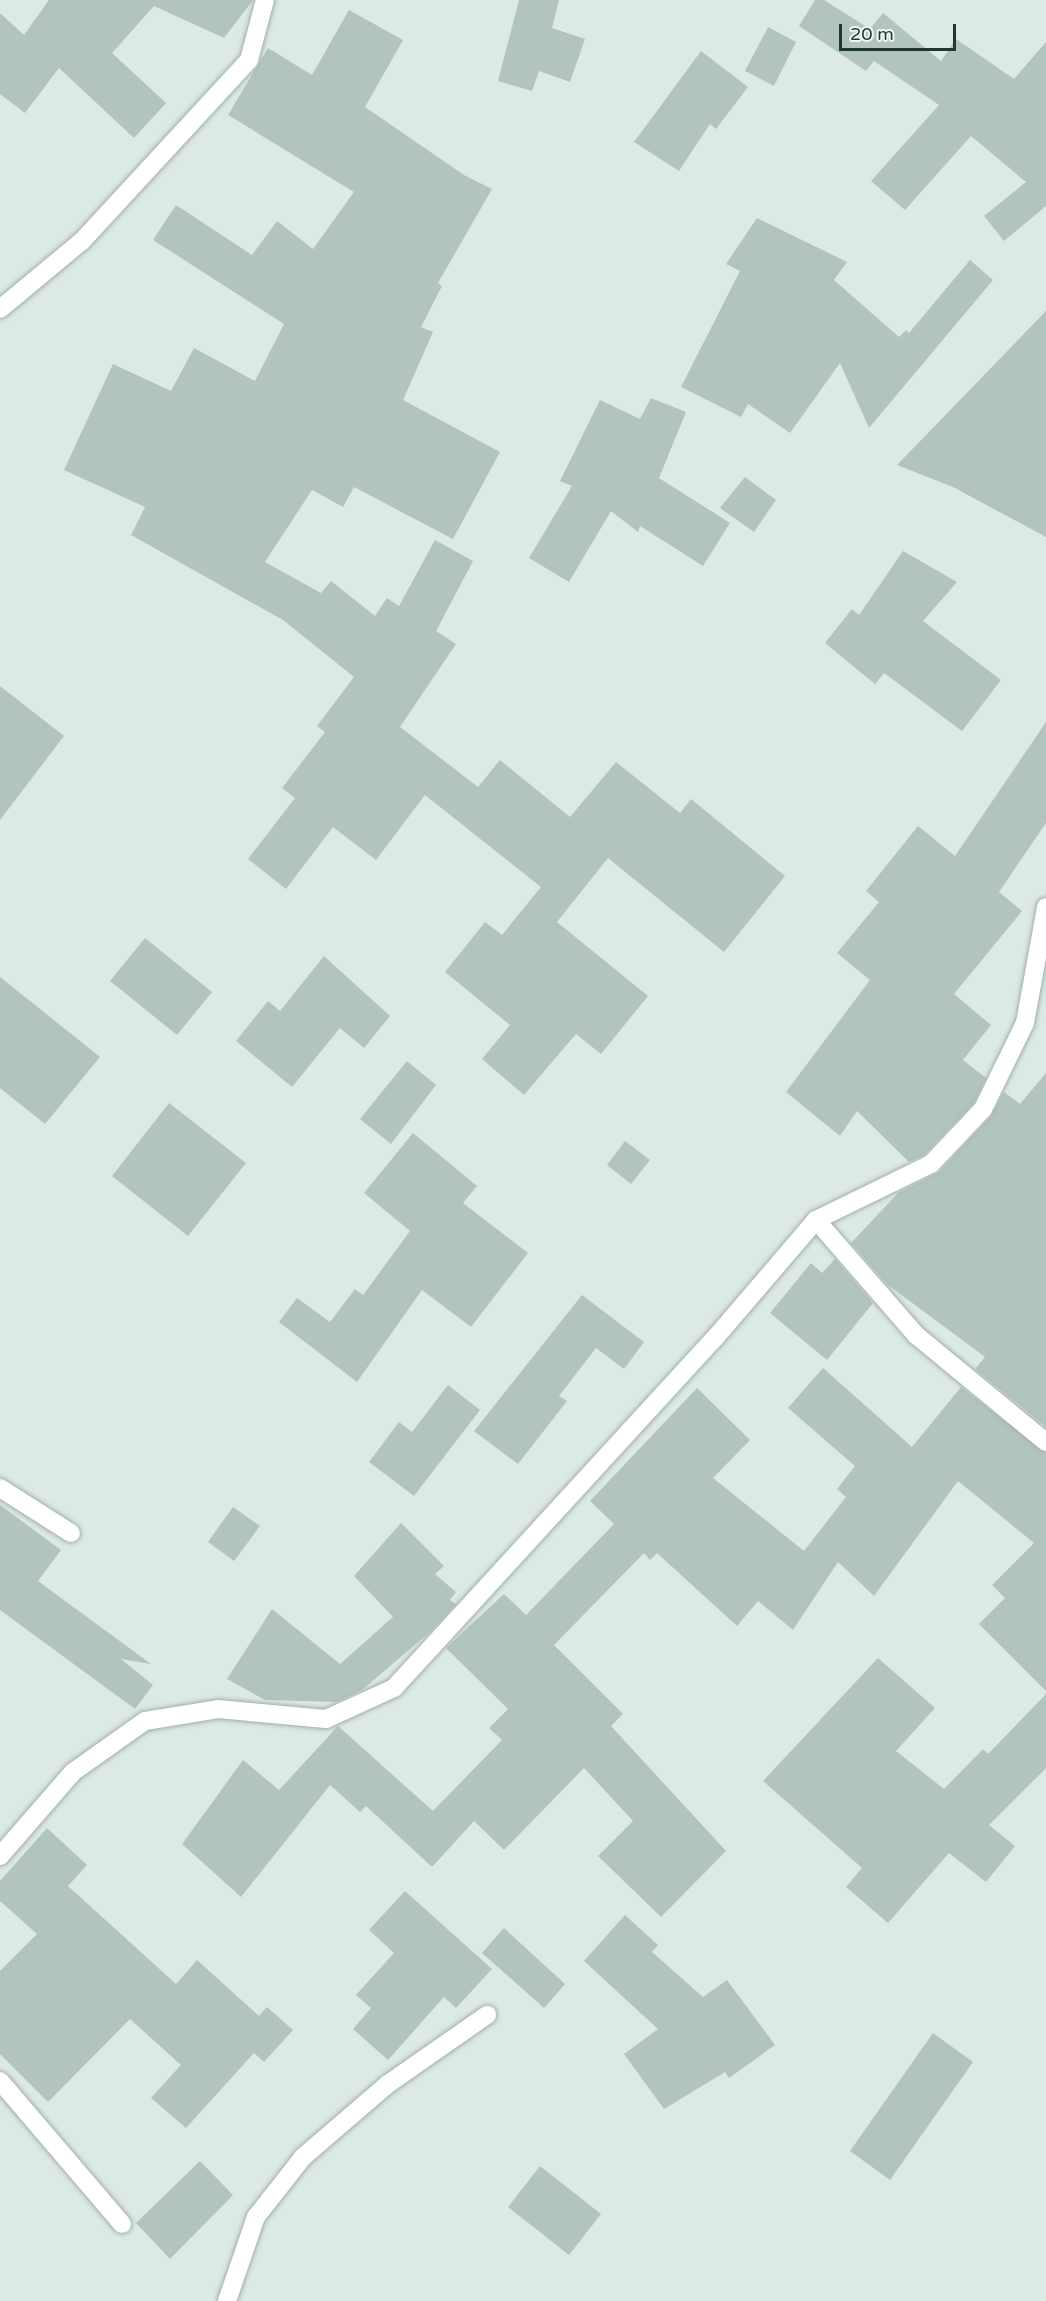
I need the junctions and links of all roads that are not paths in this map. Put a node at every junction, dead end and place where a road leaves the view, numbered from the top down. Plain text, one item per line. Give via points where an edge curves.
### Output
1 (265, 0) edge
2 (0, 309) edge
3 (1046, 907) edge
4 (1044, 931) edge
5 (816, 1220) junction
6 (1046, 1442) edge
7 (0, 1488) edge
8 (71, 1533) dead end
9 (0, 1856) edge
10 (487, 2015) dead end
11 (0, 2081) edge
12 (122, 2224) dead end
13 (226, 2301) edge

1 - 2 street via 249,60 82,241
3 - 4 street
4 - 5 street via 1025,1023 983,1110 931,1164
5 - 6 street via 916,1335
5 - 9 street via 715,1338 394,1688 326,1719 218,1709 145,1721 73,1772
7 - 8 street
10 - 13 street via 388,2084 303,2157 256,2217
11 - 12 street

